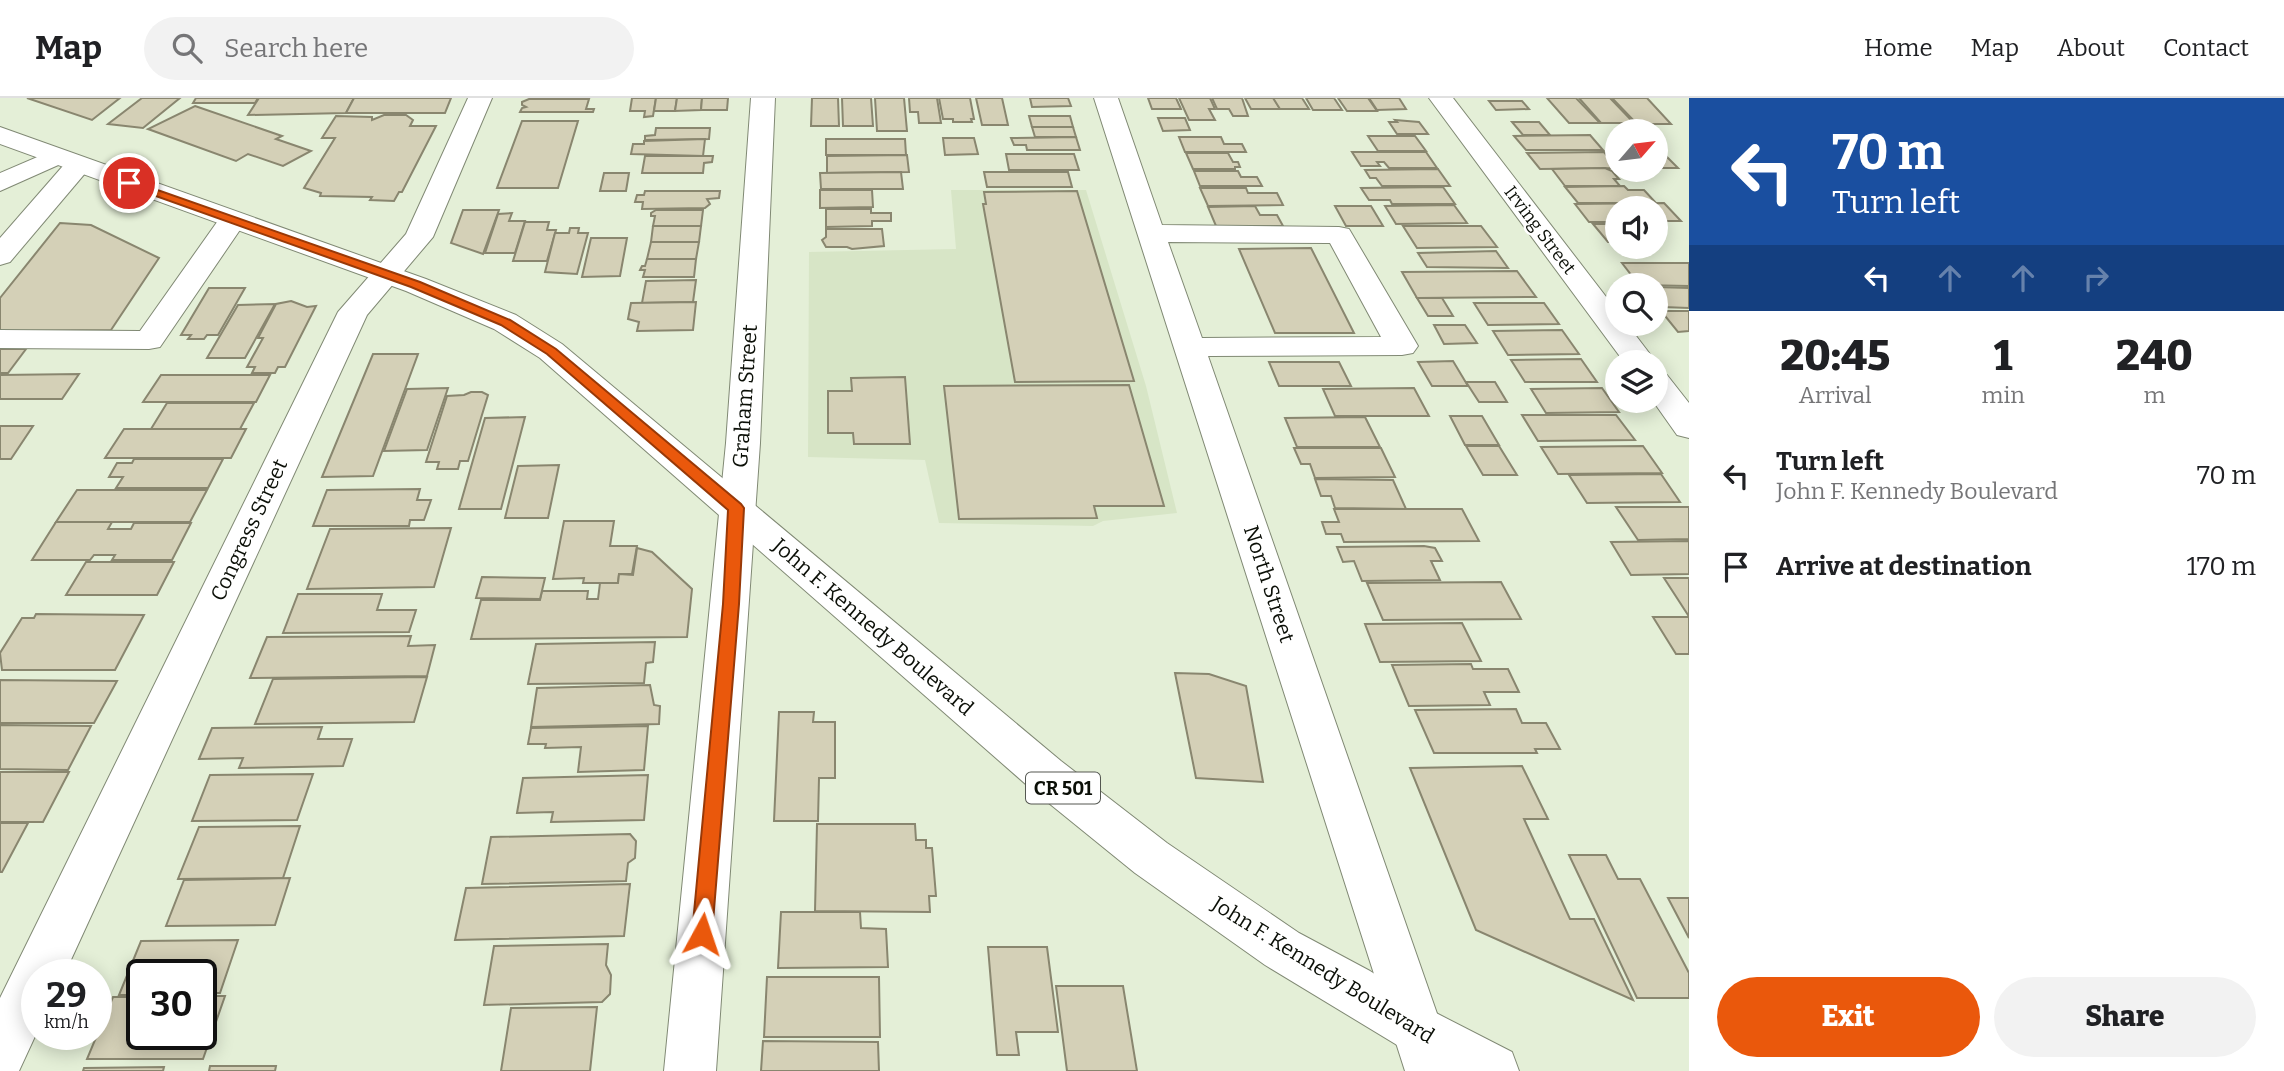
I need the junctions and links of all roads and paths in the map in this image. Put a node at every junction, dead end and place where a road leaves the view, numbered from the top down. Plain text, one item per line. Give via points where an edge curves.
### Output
1 (480, 98) edge
2 (763, 98) edge
3 (1106, 98) edge
4 (1440, 98) edge
5 (0, 135) edge
6 (67, 161) junction
7 (0, 183) edge
8 (0, 214) edge
9 (34, 217) junction
10 (232, 220) junction
11 (1152, 233) junction
12 (0, 256) edge
13 (384, 275) junction
14 (0, 339) edge
15 (1190, 347) junction
16 (1631, 350) edge
17 (1668, 398) edge
18 (1689, 427) edge
19 (736, 508) junction
20 (45, 959) edge
21 (21, 1010) edge
22 (1424, 1051) edge
23 (0, 1054) edge
24 (690, 1071) edge
25 (1493, 1071) edge

1 - 13 street, Congress Street via 419,237
2 - 19 street, Graham Street
3 - 11 street, North Street
4 - 16 street, Irving Street
5 - 6 street, John F. Kennedy Boulevard / CR 501
6 - 7 street
6 - 9 street
6 - 10 street, John F. Kennedy Boulevard / CR 501
8 - 9 street
9 - 12 street
10 - 13 street, John F. Kennedy Boulevard / CR 501
10 - 14 street via 149,340
11 - 15 street, North Street
11 - 15 street via 1339,235 1402,346
13 - 19 street, John F. Kennedy Boulevard / CR 501 via 505,322 551,351
13 - 20 street, Congress Street via 353,312
15 - 22 street, North Street
17 - 18 street
19 - 22 street, John F. Kennedy Boulevard / CR 501 via 1045,774 1151,858 1282,949 1352,988
19 - 24 street, Graham Street
21 - 23 street, Congress Street
22 - 25 street, John F. Kennedy Boulevard / CR 501

